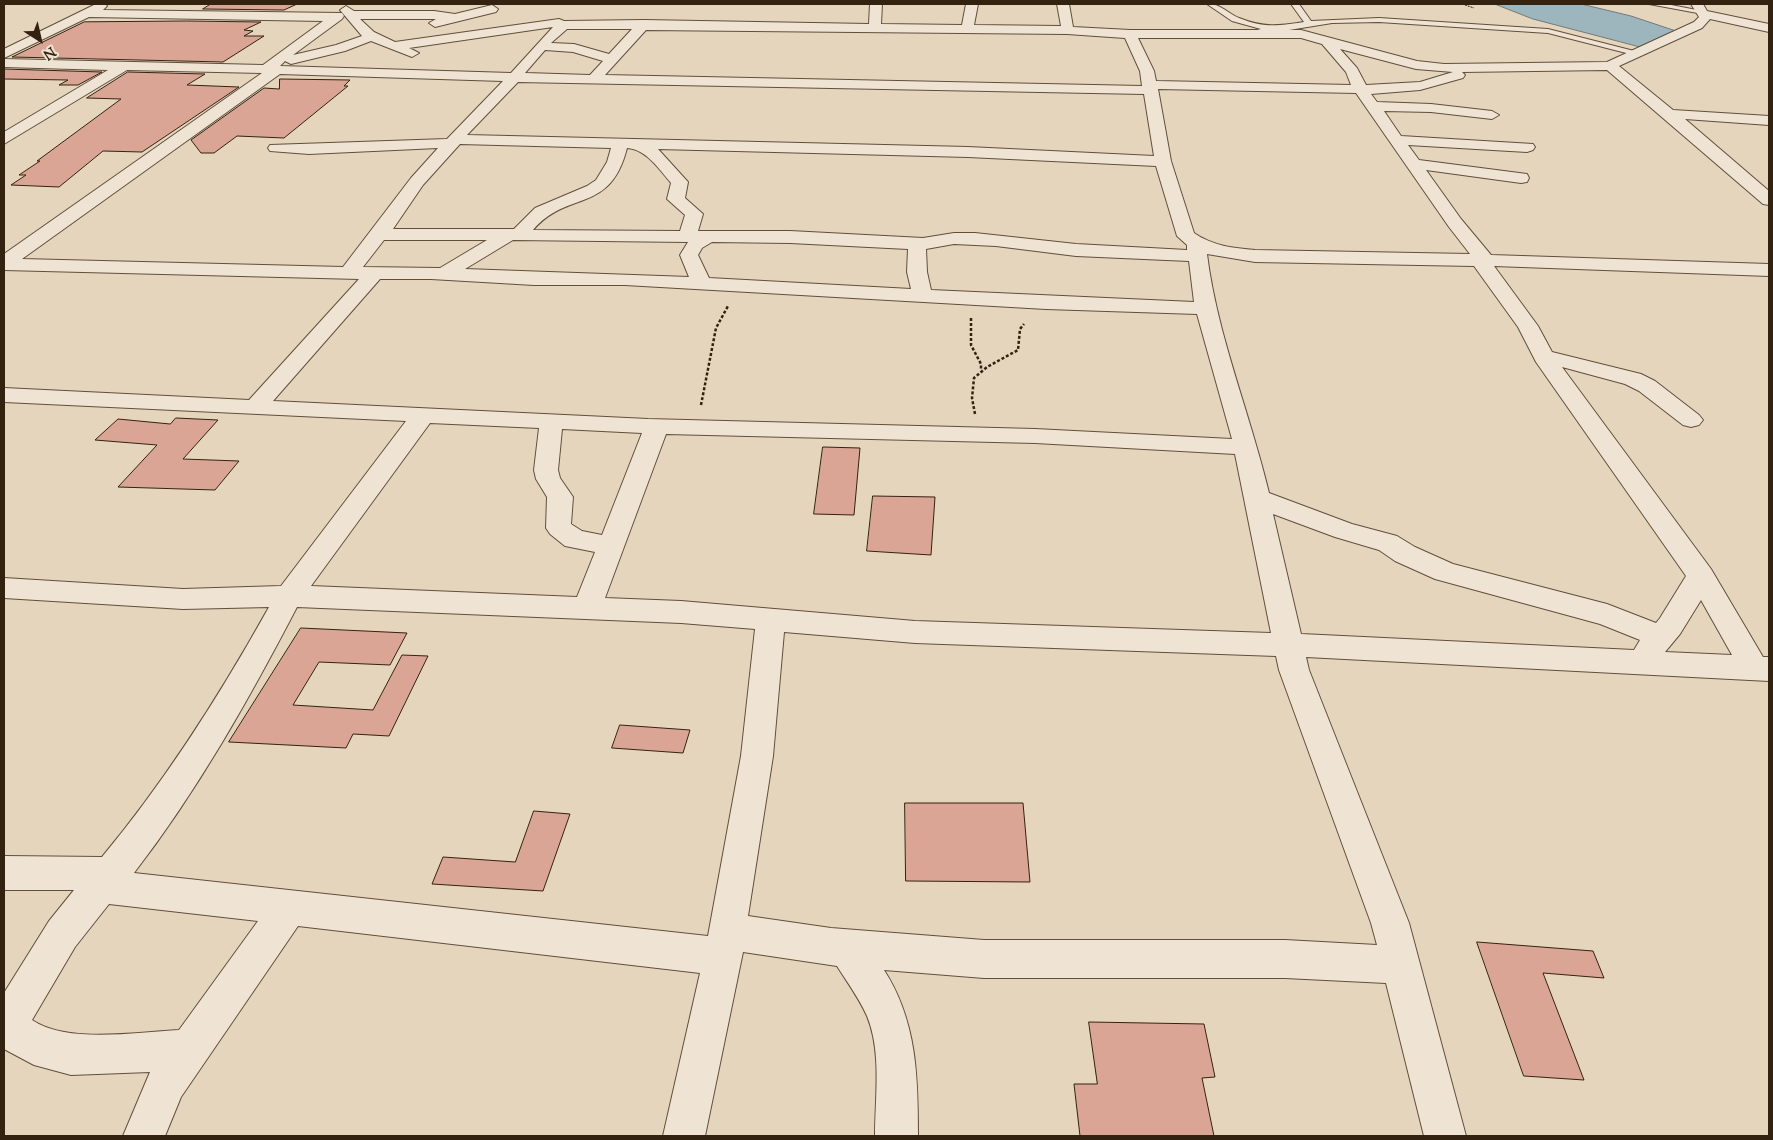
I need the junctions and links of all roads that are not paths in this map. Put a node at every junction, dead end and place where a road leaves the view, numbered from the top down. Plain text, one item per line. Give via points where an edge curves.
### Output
1 (105, 4) edge
2 (456, 4) edge
3 (876, 4) edge
4 (972, 4) edge
5 (1063, 4) edge
6 (1211, 4) edge
7 (1295, 4) edge
8 (1653, 4) edge
9 (1665, 5) edge
10 (492, 9) junction
11 (1701, 10) edge
12 (682, 11) dead end
13 (347, 12) edge
14 (508, 12) dead end
15 (86, 13) junction
16 (526, 15) dead end
17 (455, 18) junction
18 (1686, 22) junction
19 (562, 24) junction
20 (644, 24) junction
21 (677, 24) junction
22 (419, 27) dead end
23 (1769, 28) edge
24 (875, 29) junction
25 (967, 30) junction
26 (1066, 30) junction
27 (1268, 30) junction
28 (1312, 31) junction
29 (1130, 34) junction
30 (1252, 34) junction
31 (374, 37) junction
32 (393, 40) junction
33 (541, 46) junction
34 (1638, 53) junction
35 (4, 54) edge
36 (421, 57) dead end
37 (612, 59) junction
38 (1141, 62) junction
39 (4, 63) edge
40 (435, 63) dead end
41 (1163, 65) dead end
42 (1612, 66) junction
43 (122, 67) junction
44 (272, 68) junction
45 (1464, 70) junction
46 (1187, 71) dead end
47 (448, 76) junction
48 (515, 76) junction
49 (594, 78) junction
50 (1565, 81) dead end
51 (1608, 82) dead end
52 (1199, 86) junction
53 (1150, 87) junction
54 (1624, 87) junction
55 (1361, 89) junction
56 (1374, 106) junction
57 (1670, 114) junction
58 (1492, 115) dead end
59 (1769, 120) edge
60 (4, 139) edge
61 (1397, 140) junction
62 (455, 141) junction
63 (629, 143) junction
64 (733, 146) junction
65 (1527, 147) dead end
66 (276, 148) dead end
67 (1163, 161) junction
68 (1415, 164) junction
69 (685, 166) junction
70 (1522, 178) dead end
71 (1745, 180) junction
72 (1769, 184) edge
73 (1769, 200) edge
74 (379, 234) junction
75 (515, 234) junction
76 (688, 235) junction
77 (708, 236) junction
78 (923, 244) junction
79 (1197, 250) junction
80 (1483, 260) junction
81 (4, 264) edge
82 (1768, 271) edge
83 (376, 272) junction
84 (348, 273) junction
85 (443, 274) junction
86 (702, 285) junction
87 (922, 295) junction
88 (1206, 308) junction
89 (1544, 356) junction
90 (4, 395) edge
91 (256, 406) junction
92 (424, 414) junction
93 (1691, 420) dead end
94 (551, 421) junction
95 (657, 426) junction
96 (1246, 447) junction
97 (1256, 498) junction
98 (611, 546) junction
99 (1701, 576) junction
100 (4, 588) edge
101 (289, 596) junction
102 (587, 608) junction
103 (771, 620) junction
104 (1662, 636) junction
105 (1288, 645) junction
106 (1638, 662) junction
107 (1726, 667) junction
108 (1762, 669) edge
109 (4, 873) edge
110 (106, 880) junction
111 (290, 907) junction
112 (725, 944) junction
113 (847, 948) junction
114 (1400, 965) junction
115 (5, 1028) edge
116 (189, 1050) junction
117 (144, 1136) edge
118 (684, 1136) edge
119 (896, 1136) edge
120 (1445, 1136) edge

1 - 15 street
2 - 10 street
3 - 24 street
4 - 25 street
5 - 26 street
6 - 27 lane via 1236,19
7 - 28 lane
8 - 9 lane
9 - 11 lane
9 - 18 lane
10 - 14 street
10 - 17 street
11 - 18 street via 1705,18
11 - 23 street
12 - 21 street
13 - 15 street
13 - 17 street via 434,14
13 - 31 street
13 - 44 street
15 - 35 street
16 - 19 street
17 - 22 street
18 - 34 street
19 - 20 street
19 - 32 street
19 - 33 street
20 - 21 street
20 - 37 street
21 - 24 street
24 - 25 street
25 - 26 street
26 - 29 street
27 - 28 lane
27 - 30 lane
28 - 30 street
28 - 34 lane via 1379,20 1537,30
28 - 45 street via 1358,51 1416,66
28 - 55 street via 1352,70
29 - 30 street
29 - 38 street
31 - 32 street
31 - 44 street
32 - 36 street
33 - 37 street via 574,48
33 - 48 street
34 - 42 street
37 - 49 street
38 - 41 street
38 - 53 street via 1147,71
39 - 43 street
40 - 47 street
42 - 45 street
42 - 54 street
43 - 44 street
43 - 60 street
44 - 47 street
44 - 81 street
45 - 50 street
45 - 55 street via 1436,83
46 - 52 street via 1194,74
47 - 48 street
48 - 49 street
48 - 62 street
49 - 53 street
51 - 54 street
52 - 53 street
52 - 55 street
53 - 67 street
54 - 57 street via 1653,100
55 - 56 street
56 - 58 street
56 - 61 street
57 - 59 street
57 - 71 street
61 - 65 street
61 - 68 street
62 - 63 street
62 - 66 street
62 - 74 street via 417,182
63 - 64 street
63 - 69 street
63 - 75 street via 607,178 595,190 543,210
64 - 67 street
64 - 69 street
67 - 79 street via 1186,236
68 - 70 street
68 - 80 street
69 - 76 street via 676,198 694,214
71 - 72 street
71 - 73 street
74 - 75 street
74 - 84 street
75 - 76 street
75 - 85 street
76 - 77 street
77 - 78 street
77 - 86 street via 688,255
78 - 79 street via 987,240 1074,250
78 - 87 street via 917,246 916,260
79 - 80 street via 1255,256
79 - 88 street
80 - 82 street
80 - 89 street via 1528,326
81 - 84 street
83 - 84 street
83 - 85 street
83 - 91 street
85 - 86 street via 625,279
86 - 87 street
87 - 88 street
88 - 96 street
89 - 93 street via 1633,379
89 - 99 street
90 - 91 street
91 - 92 street
92 - 94 street
92 - 101 street
94 - 95 street
94 - 98 street via 545,464 548,477 560,497 559,528 574,539
95 - 96 street via 981,434
95 - 98 street
96 - 97 street
97 - 104 street via 1344,531 1388,543 1445,572 1607,615
97 - 105 street
98 - 102 street
99 - 104 street
99 - 108 street
100 - 101 street via 183,599
101 - 102 street
101 - 110 street via 239,689 155,819
102 - 103 street
103 - 105 street via 915,632
103 - 112 street via 758,756
104 - 106 street
104 - 107 street
105 - 106 street
105 - 114 street via 1294,670 1390,923
106 - 107 street
107 - 108 street
109 - 110 street
110 - 111 street
110 - 115 street via 62,934
111 - 112 street
111 - 116 street
112 - 113 street
112 - 118 street
113 - 114 street via 984,959 1286,959
113 - 119 street via 874,988 890,1028 897,1083
114 - 120 street
115 - 116 street via 34,1045 71,1055
116 - 117 street via 166,1083

